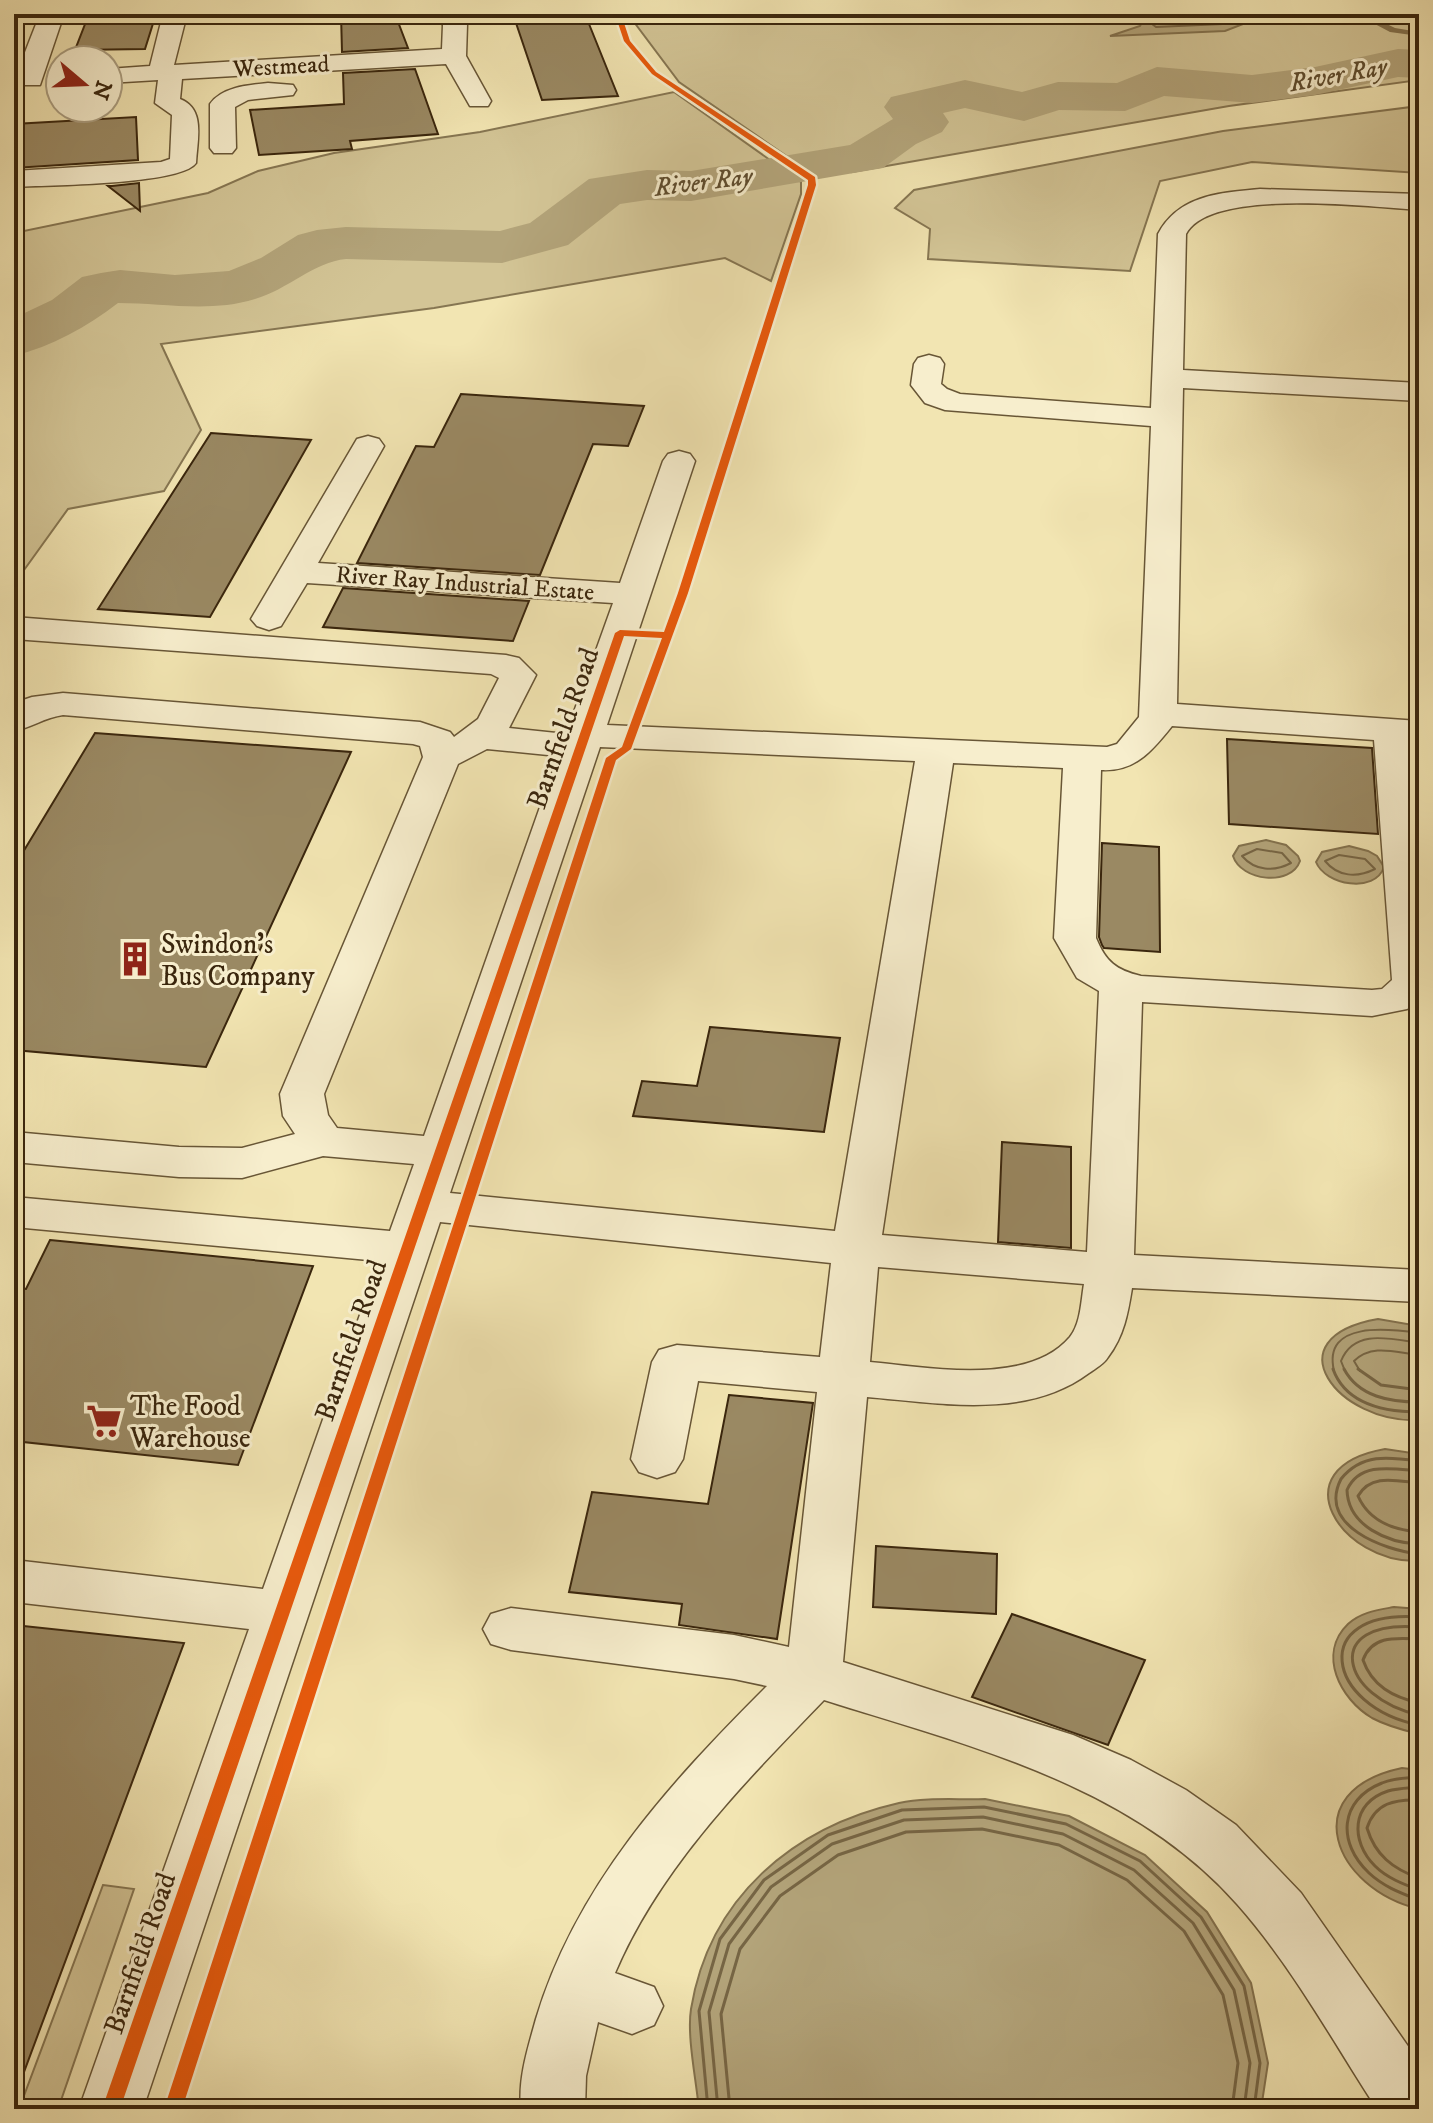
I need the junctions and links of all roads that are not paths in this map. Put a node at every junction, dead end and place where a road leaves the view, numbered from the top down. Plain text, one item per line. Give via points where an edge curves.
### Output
1 (52, 14) edge
2 (175, 14) edge
3 (447, 16) edge
4 (454, 56) junction
5 (300, 59) junction
6 (166, 72) junction
7 (124, 75) edge
8 (44, 79) edge
9 (22, 80) edge
10 (479, 101) dead end
11 (223, 148) dead end
12 (14, 179) edge
13 (1419, 202) edge
14 (929, 364) dead end
15 (1168, 378) junction
16 (1416, 406) edge
17 (1166, 418) junction
18 (368, 446) dead end
19 (679, 461) dead end
20 (296, 572) junction
21 (633, 594) junction
22 (269, 619) dead end
23 (14, 628) edge
24 (14, 701) edge
25 (63, 704) junction
26 (1158, 714) junction
27 (14, 720) edge
28 (1406, 731) edge
29 (481, 737) junction
30 (583, 741) junction
31 (936, 751) junction
32 (442, 757) junction
33 (1082, 759) junction
34 (1121, 984) junction
35 (323, 1141) junction
36 (14, 1147) edge
37 (440, 1152) junction
38 (14, 1212) edge
39 (414, 1227) junction
40 (856, 1250) junction
41 (1110, 1269) junction
42 (1419, 1286) edge
43 (844, 1375) junction
44 (657, 1459) dead end
45 (14, 1581) edge
46 (282, 1612) junction
47 (511, 1629) dead end
48 (814, 1675) junction
49 (111, 2109) edge
50 (553, 2109) edge
51 (1414, 2109) edge

1 - 9 street
2 - 6 street
3 - 4 street via 455,24
4 - 5 street, Westmead
4 - 10 street
5 - 6 street, Westmead
5 - 11 street via 305,84 244,94 222,104
6 - 7 street, Westmead
6 - 12 street via 167,103 185,114 183,163 165,170
8 - 9 street
13 - 15 street via 1240,199 1216,202 1181,219 1172,234
14 - 17 street via 926,385 936,396 956,403
15 - 16 street via 1296,385
15 - 17 street
17 - 26 street
18 - 20 street, River Ray Industrial Estate
19 - 21 street, Barnfield Road
20 - 21 street, River Ray Industrial Estate
20 - 22 street, River Ray Industrial Estate
21 - 30 street, Barnfield Road
23 - 29 street via 506,666 518,675 500,718
24 - 25 street
25 - 27 street via 32,708
25 - 32 street via 420,733 437,740
26 - 28 street
26 - 33 street via 1130,752 1111,759
28 - 34 street via 1413,980 1407,992 1394,1001 1372,1003
29 - 30 street
29 - 32 street
30 - 31 street
30 - 37 street, Barnfield Road
31 - 33 street
31 - 40 street
32 - 35 street via 302,1094 306,1116
33 - 34 street via 1075,938 1084,964 1106,981
34 - 41 street
35 - 36 street via 242,1163
35 - 37 street
37 - 39 street, Barnfield Road
38 - 39 street
39 - 40 street
39 - 46 street, Barnfield Road
40 - 41 street
40 - 43 street
41 - 42 street
41 - 43 street via 1103,1319 1089,1348 1053,1374 1013,1386 955,1387
43 - 44 street via 677,1362
43 - 48 street
45 - 46 street
46 - 49 street, Barnfield Road
47 - 48 street via 734,1657
48 - 50 street via 694,1800 598,1937 604,1997 566,2017 551,2091
48 - 51 street via 1078,1763 1143,1792 1207,1836 1257,1884

